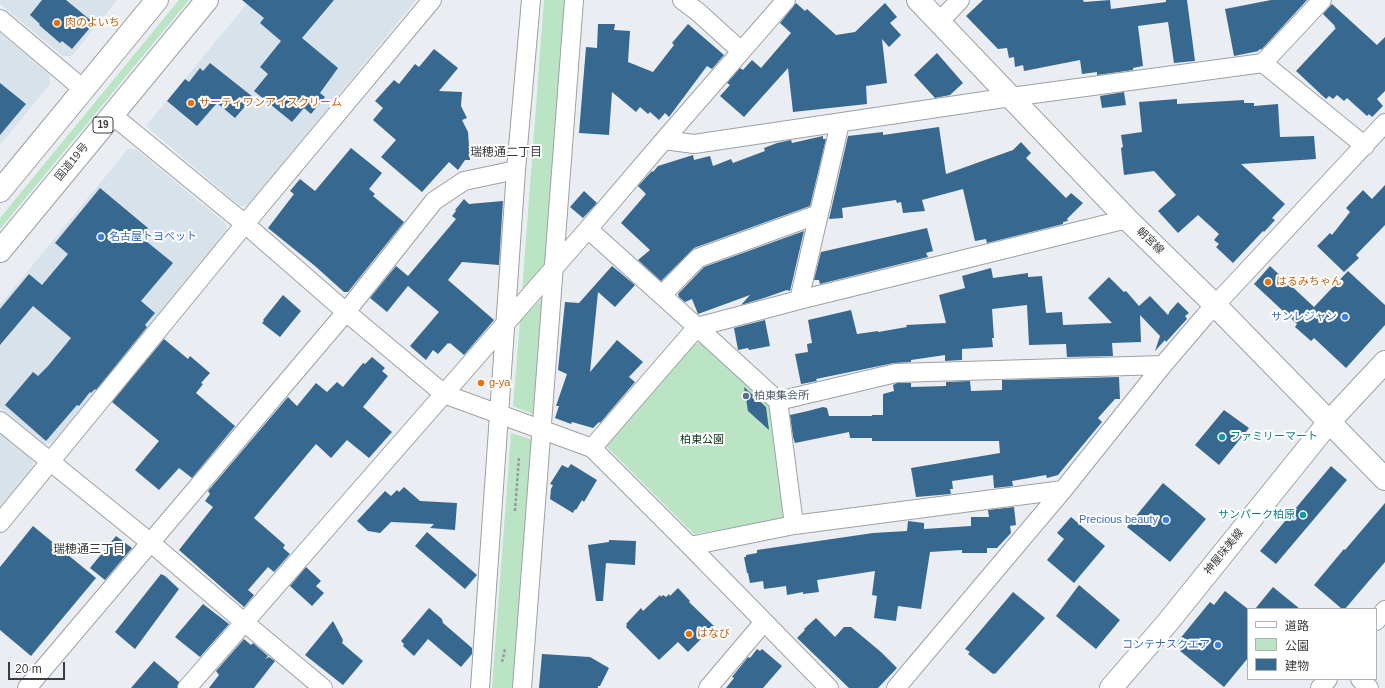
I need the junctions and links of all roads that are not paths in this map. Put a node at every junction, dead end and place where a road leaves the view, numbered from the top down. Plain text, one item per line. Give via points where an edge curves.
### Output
1 (156, 0) edge
2 (207, 0) edge
3 (432, 0) edge
4 (531, 0) edge
5 (574, 0) edge
6 (682, 0) edge
7 (786, 0) edge
8 (918, 0) edge
9 (960, 0) edge
10 (1322, 0) edge
11 (0, 19) edge
12 (939, 22) junction
13 (741, 51) junction
14 (1263, 63) junction
15 (84, 89) junction
16 (1011, 97) junction
17 (111, 114) junction
18 (840, 123) junction
19 (1385, 123) edge
20 (664, 140) junction
21 (1365, 146) junction
22 (516, 170) junction
23 (0, 191) edge
24 (819, 214) junction
25 (1127, 219) junction
26 (245, 224) junction
27 (588, 229) junction
28 (0, 251) edge
29 (553, 268) junction
30 (662, 295) junction
31 (800, 300) junction
32 (1215, 305) junction
33 (346, 312) junction
34 (507, 322) junction
35 (697, 326) junction
36 (1385, 362) edge
37 (1163, 365) junction
38 (444, 394) junction
39 (778, 401) junction
40 (500, 414) junction
41 (0, 420) edge
42 (1329, 422) junction
43 (541, 429) junction
44 (592, 448) junction
45 (50, 462) junction
46 (1385, 479) edge
47 (1063, 490) junction
48 (0, 523) edge
49 (794, 525) junction
50 (151, 543) junction
51 (690, 546) junction
52 (1385, 610) edge
53 (1377, 620) edge
54 (244, 622) junction
55 (764, 622) junction
56 (1327, 680) edge
57 (1361, 680) edge
58 (27, 688) edge
59 (187, 688) edge
60 (323, 688) edge
61 (480, 688) edge
62 (522, 688) edge
63 (708, 688) edge
64 (829, 688) edge
65 (896, 688) edge
66 (1111, 688) edge
67 (1320, 688) edge
68 (1369, 688) edge

1 - 15 main road
2 - 17 main road, 国道19号 / 19
3 - 26 street
4 - 22 street
5 - 29 street
6 - 13 street
7 - 13 street
8 - 12 main road, 朝宮線
9 - 12 street
10 - 14 street
11 - 15 street
12 - 16 main road, 朝宮線
13 - 20 street
14 - 16 street
14 - 21 street
15 - 23 main road
16 - 18 street
16 - 25 main road, 朝宮線
17 - 26 street
17 - 28 main road, 国道19号 / 19
18 - 20 street via 694,144
18 - 24 street
19 - 21 street
20 - 27 street
21 - 32 street
22 - 33 street via 464,181 434,201
22 - 34 street
24 - 30 street via 698,258
24 - 31 street
25 - 31 street
25 - 32 main road, 朝宮線
26 - 33 street
26 - 45 street
27 - 29 street
27 - 30 street
29 - 34 street
29 - 43 street
30 - 35 street
31 - 35 street
32 - 37 street
32 - 42 main road, 朝宮線
33 - 38 street
33 - 50 street
34 - 38 street
34 - 40 street
35 - 39 street
35 - 44 street
36 - 42 main road, 神屋味美線
37 - 39 street via 896,373
37 - 47 street
38 - 40 street
38 - 54 street
39 - 49 street
40 - 43 street
40 - 61 street
41 - 45 street
42 - 46 main road, 朝宮線
42 - 66 main road, 神屋味美線 via 1168,622
43 - 44 street
43 - 62 street
44 - 51 street
45 - 48 street
45 - 50 street
47 - 49 street
47 - 65 street
49 - 51 street
50 - 54 street
50 - 58 street
51 - 55 street
52 - 53 street
54 - 59 street
54 - 60 street
55 - 63 street
55 - 64 street
56 - 67 street
57 - 68 street

